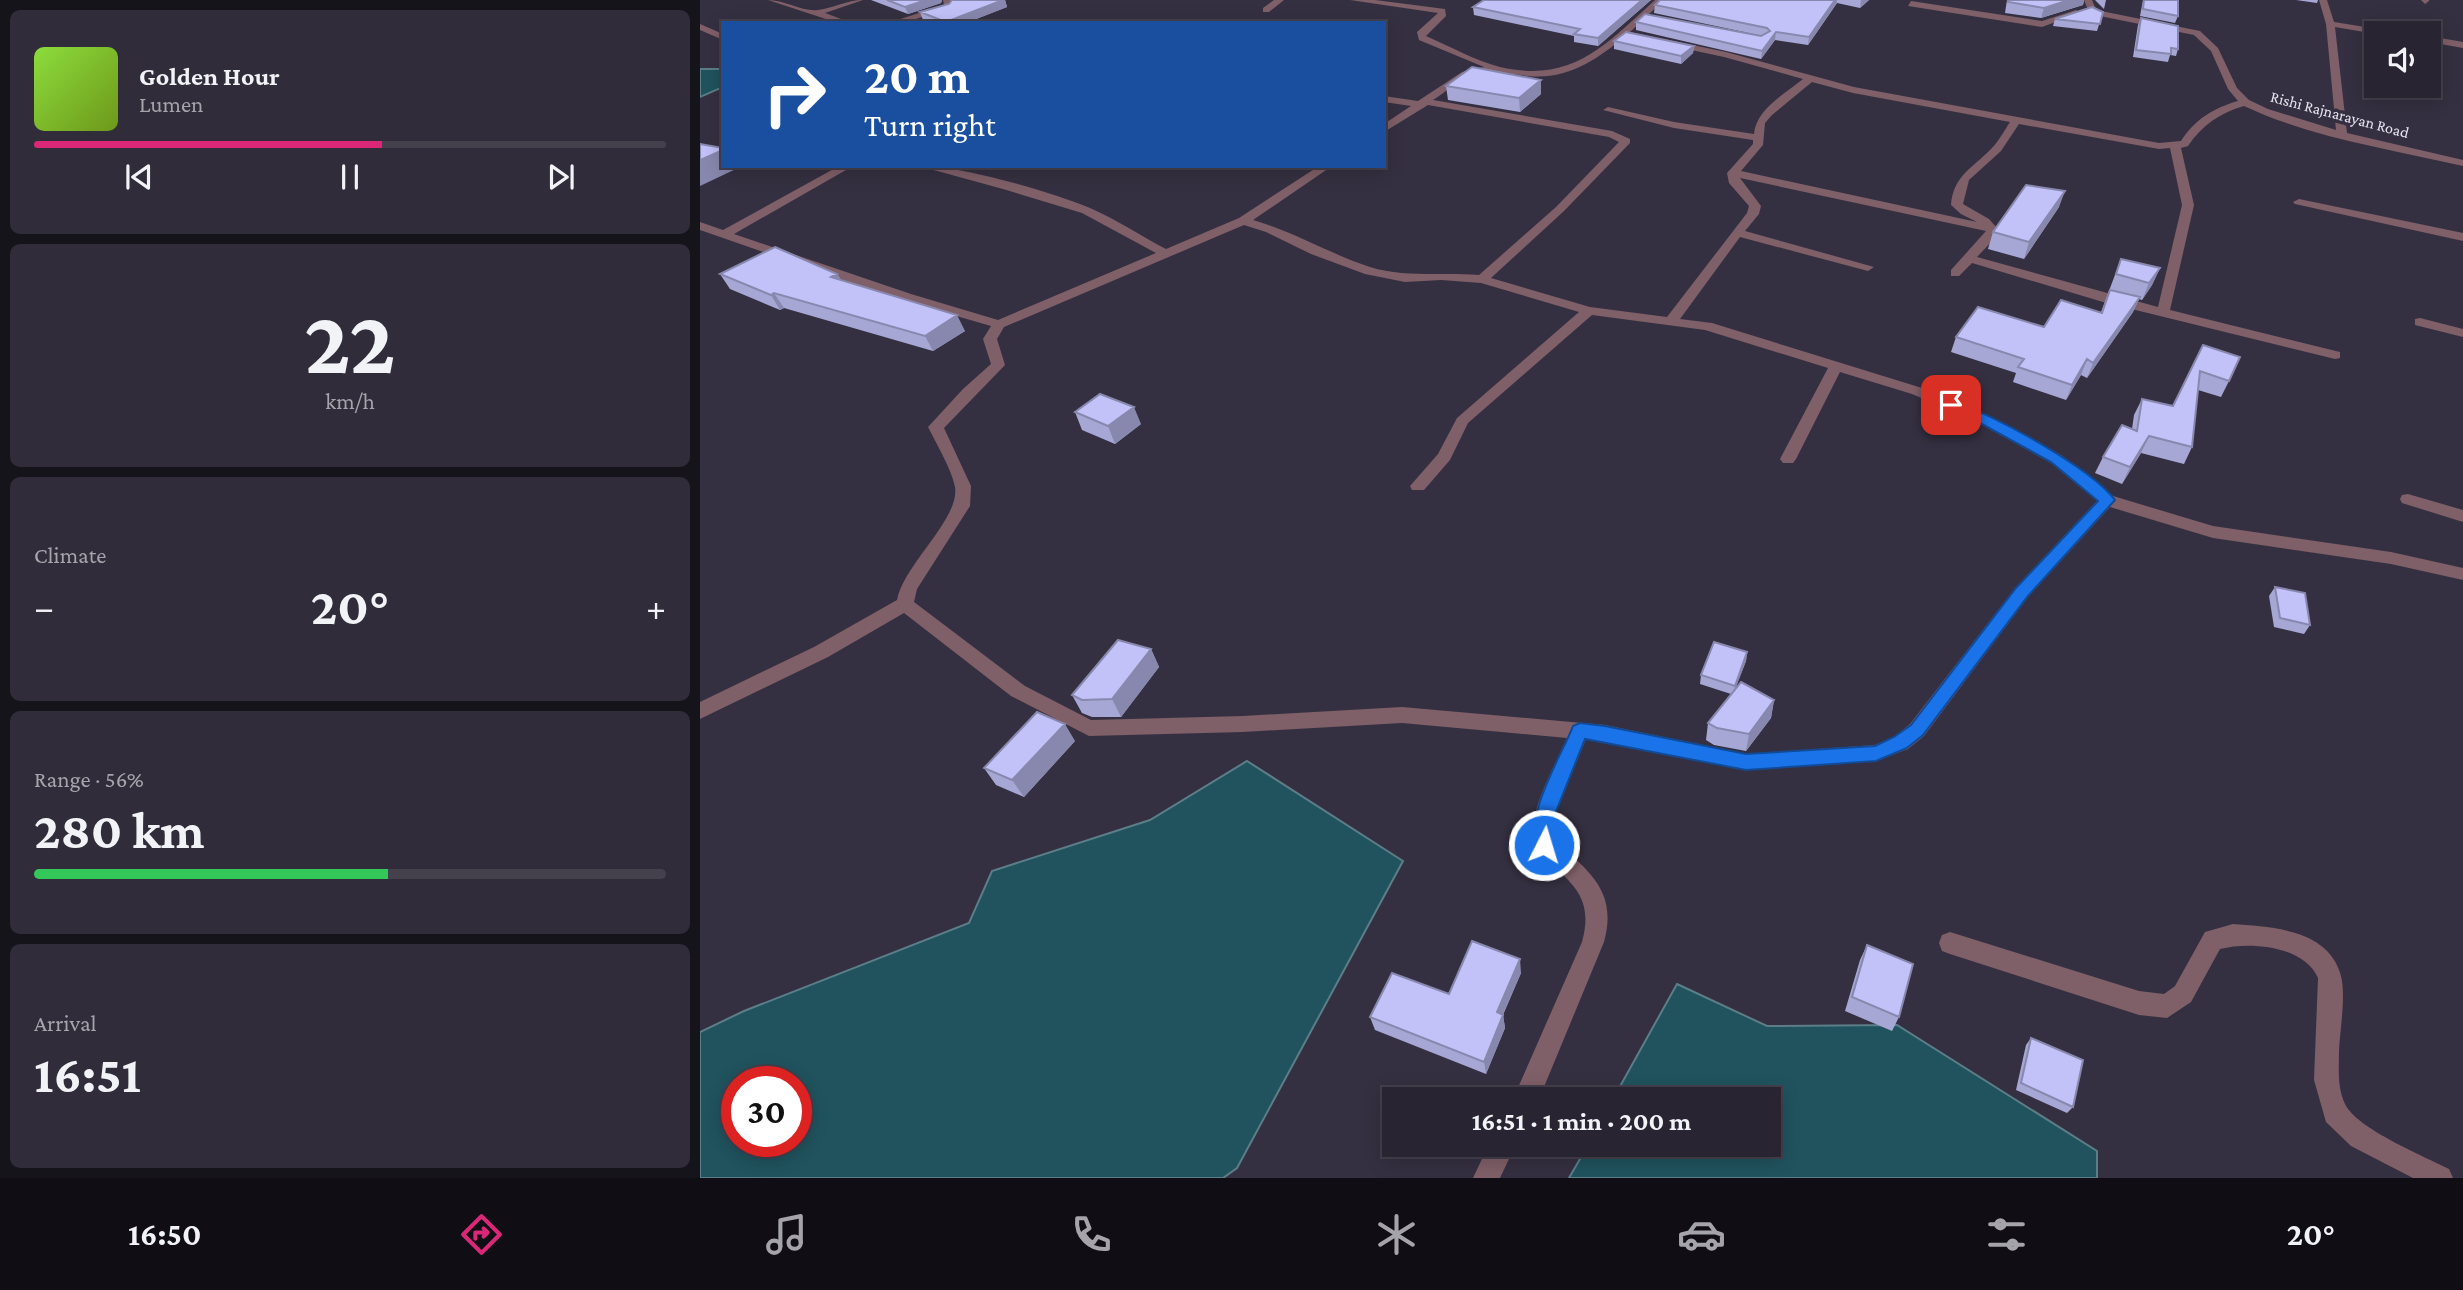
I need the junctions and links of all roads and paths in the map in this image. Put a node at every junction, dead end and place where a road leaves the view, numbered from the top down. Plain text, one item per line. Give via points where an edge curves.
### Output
1 (772, 0) edge
2 (859, 0) edge
3 (947, 0) edge
4 (1280, 0) edge
5 (1354, 0) edge
6 (1660, 0) edge
7 (2323, 0) edge
8 (1911, 4) dead end
9 (2089, 4) edge
10 (1266, 10) dead end
11 (820, 12) junction
12 (1642, 16) junction
13 (1656, 19) edge
14 (843, 21) edge
15 (899, 21) edge
16 (2330, 24) junction
17 (700, 27) edge
18 (2364, 29) edge
19 (1623, 33) junction
20 (721, 36) edge
21 (2441, 41) edge
22 (2463, 45) edge
23 (1494, 68) junction
24 (1811, 78) junction
25 (1386, 99) edge
26 (2245, 102) junction
27 (1425, 104) junction
28 (1608, 110) dead end
29 (2016, 121) junction
30 (1386, 128) edge
31 (2342, 135) junction
32 (1759, 138) junction
33 (2175, 146) junction
34 (2463, 163) edge
35 (844, 168) edge
36 (932, 168) edge
37 (1324, 168) edge
38 (1733, 173) junction
39 (2299, 202) dead end
40 (1243, 221) junction
41 (700, 226) edge
42 (1992, 229) junction
43 (1737, 233) junction
44 (726, 234) junction
45 (2463, 237) edge
46 (1164, 253) junction
47 (1969, 258) junction
48 (1868, 267) dead end
49 (1955, 273) dead end
50 (1482, 279) junction
51 (1588, 311) junction
52 (2163, 313) junction
53 (1672, 320) junction
54 (2420, 322) dead end
55 (999, 324) junction
56 (2463, 332) edge
57 (2335, 355) dead end
58 (1836, 366) junction
59 (1788, 459) dead end
60 (1418, 486) dead end
61 (2408, 499) dead end
62 (2107, 500) junction
63 (2463, 516) edge
64 (2463, 575) edge
65 (905, 604) junction
66 (700, 711) edge
67 (1580, 731) junction
68 (1950, 943) dead end
69 (1531, 1087) edge
70 (1496, 1157) edge
71 (1486, 1178) edge
72 (2440, 1178) edge

1 - 11 street
2 - 11 street
3 - 15 street via 947,7
4 - 10 street
5 - 23 street via 1442,11 1423,29 1422,38
6 - 12 street
7 - 16 street
8 - 9 street via 2042,24
9 - 26 street, Rishi Rajnarayan Road via 2098,13 2197,33 2215,50 2233,89
11 - 14 street
12 - 13 street
12 - 19 street
16 - 18 street
16 - 31 street
17 - 20 street
19 - 23 street via 1567,72
19 - 24 street
21 - 22 street
23 - 27 street via 1465,74
24 - 29 street
24 - 32 street via 1768,113 1760,123
25 - 27 street
26 - 31 street, Rishi Rajnarayan Road
26 - 33 street via 2207,118 2193,128 2183,144
27 - 30 street
27 - 50 street via 1612,134 1626,141
28 - 32 street
29 - 33 street
29 - 42 street via 1996,152 1964,177 1958,188 1956,205
31 - 34 street, Rishi Rajnarayan Road
32 - 38 street
33 - 52 street via 2188,205
35 - 44 street
36 - 46 street via 1086,211
37 - 40 street
38 - 42 street
38 - 43 street via 1735,183 1755,206
39 - 45 street
40 - 46 street
40 - 50 street via 1385,276
41 - 44 street
42 - 47 street
43 - 48 street
43 - 53 street
44 - 55 street
46 - 55 street
47 - 49 street
47 - 52 street
50 - 51 street
51 - 53 street
51 - 60 street via 1462,421 1446,456
52 - 57 street
53 - 58 street via 1707,326
54 - 56 street
55 - 65 street via 990,338 998,365 936,427 963,486 962,506 908,588
58 - 59 street
58 - 62 street via 1917,391 1984,420 2056,459
61 - 63 street
62 - 64 street via 2213,532 2391,558
62 - 67 street via 2022,592 1917,730 1901,743 1876,753 1746,762
65 - 66 street via 821,652
65 - 67 street via 1018,691 1089,727 1402,715
67 - 69 street via 1543,819 1544,845 1573,871 1597,905 1597,923 1594,942
68 - 72 street via 2139,1003 2167,1006 2183,994 2213,940 2233,935 2265,937 2300,946 2321,958 2330,977 2326,1080 2335,1113 2360,1137
70 - 71 street

